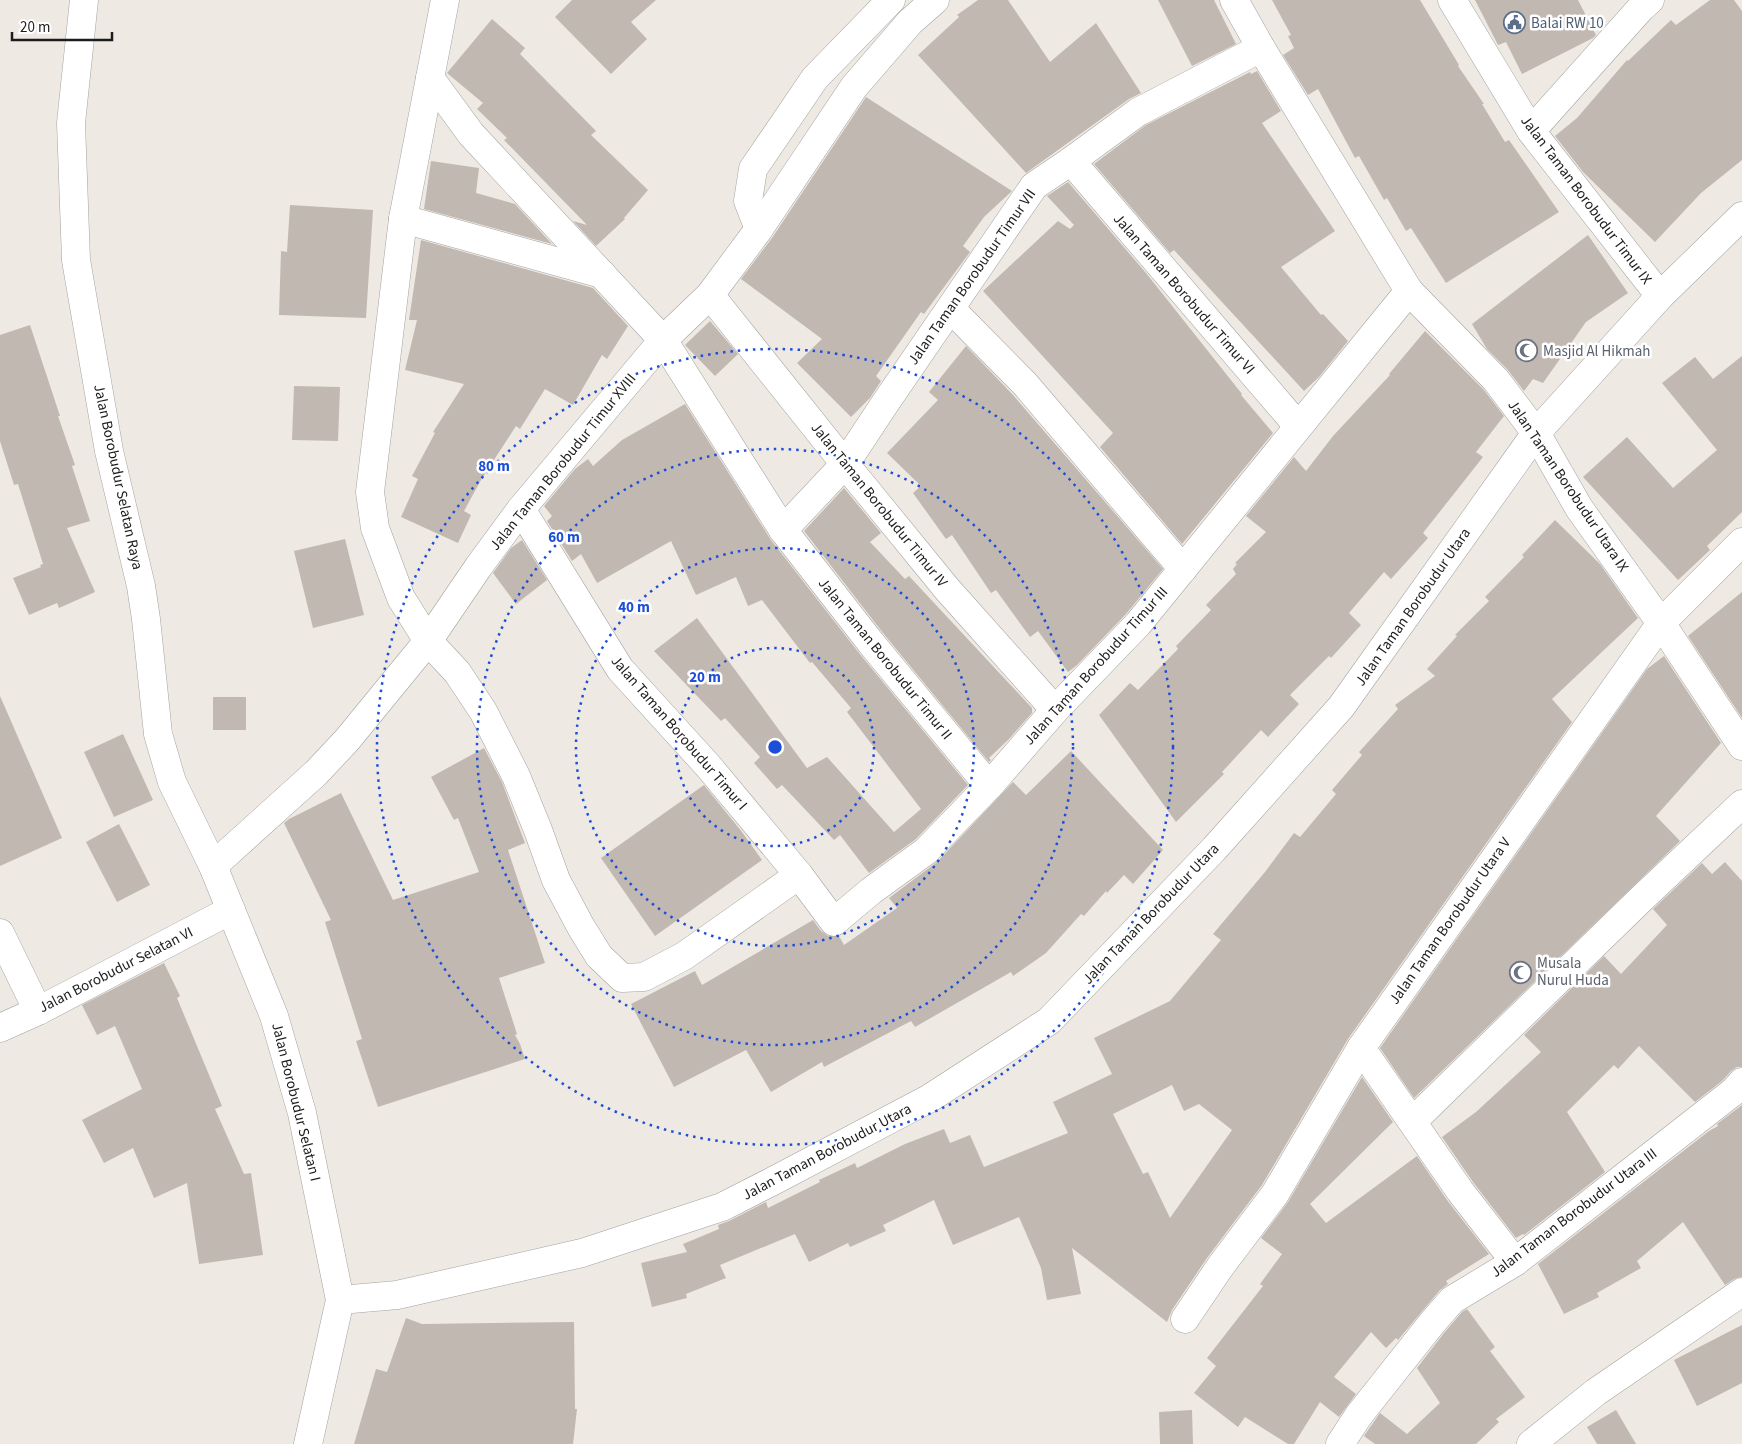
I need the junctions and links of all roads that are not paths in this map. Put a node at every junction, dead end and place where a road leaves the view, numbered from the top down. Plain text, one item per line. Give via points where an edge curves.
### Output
1 (84, 0) edge
2 (445, 0) edge
3 (891, 0) edge
4 (935, 0) edge
5 (1234, 0) edge
6 (1452, 0) edge
7 (1650, 0) edge
8 (1261, 48) junction
9 (430, 78) junction
10 (1531, 131) junction
11 (1071, 161) junction
12 (1742, 216) edge
13 (403, 219) junction
14 (759, 229) junction
15 (602, 274) junction
16 (1409, 291) junction
17 (710, 295) junction
18 (1660, 296) junction
19 (950, 309) junction
20 (664, 340) junction
21 (1298, 426) junction
22 (1536, 433) junction
23 (845, 464) junction
24 (521, 509) junction
25 (782, 530) junction
26 (1742, 542) edge
27 (1182, 568) junction
28 (1660, 623) junction
29 (428, 640) junction
30 (1055, 710) junction
31 (1742, 746) edge
32 (989, 786) junction
33 (1742, 804) edge
34 (214, 866) junction
35 (799, 875) junction
36 (231, 910) junction
37 (834, 922) joint
38 (0, 932) edge
39 (38, 1011) junction
40 (0, 1028) edge
41 (1361, 1048) junction
42 (1742, 1082) edge
43 (1413, 1121) junction
44 (1515, 1262) junction
45 (1742, 1292) edge
46 (340, 1300) junction
47 (1185, 1319) dead end
48 (308, 1444) edge
49 (1340, 1444) edge
50 (1531, 1444) edge

1 - 34 street, Jalan Borobudur Selatan Raya via 71,123 76,260 109,451 141,586 158,734 172,782
2 - 9 street
3 - 14 street via 816,78 752,169 748,201
4 - 14 street, Jalan Taman Borobudur Timur XVIII via 910,22 854,87
5 - 8 street, Jalan Taman Borobudur Utara IX
6 - 10 street, Jalan Taman Borobudur Timur IX
7 - 10 street
8 - 11 street, Jalan Taman Borobudur Timur VII via 1138,112
8 - 16 street, Jalan Taman Borobudur Utara IX
9 - 13 street
9 - 15 street, Jalan Taman Borobudur Timur II via 471,134
10 - 18 street, Jalan Taman Borobudur Timur IX
11 - 19 street, Jalan Taman Borobudur Timur VII via 1034,186
11 - 21 street, Jalan Taman Borobudur Timur VI
12 - 18 street, Jalan Taman Borobudur Utara
13 - 15 street
13 - 29 street via 370,492 375,528 401,598
14 - 17 street, Jalan Taman Borobudur Timur XVIII
15 - 20 street, Jalan Taman Borobudur Timur II
16 - 21 street, Jalan Taman Borobudur Timur III
16 - 22 street, Jalan Taman Borobudur Utara IX via 1496,380
17 - 20 street, Jalan Taman Borobudur Timur XVIII
17 - 23 street, Jalan Taman Borobudur Timur IV
18 - 22 street, Jalan Taman Borobudur Utara
19 - 23 street, Jalan Taman Borobudur Timur VII
19 - 27 street via 1025,384
20 - 24 street, Jalan Taman Borobudur Timur XVIII
20 - 25 street, Jalan Taman Borobudur Timur II
21 - 27 street, Jalan Taman Borobudur Timur III
22 - 28 street, Jalan Taman Borobudur Utara IX via 1579,508
22 - 46 street, Jalan Taman Borobudur Utara via 1342,708 1214,848 1049,1020 930,1098 722,1207 582,1252 397,1295
23 - 25 street
23 - 30 street, Jalan Taman Borobudur Timur IV via 947,589
24 - 29 street, Jalan Taman Borobudur Timur XVIII
24 - 35 street, Jalan Taman Borobudur Timur I via 620,669 709,766
25 - 32 street, Jalan Taman Borobudur Timur II
26 - 28 street, Jalan Taman Borobudur Utara V
27 - 30 street, Jalan Taman Borobudur Timur III via 1138,624
28 - 31 street, Jalan Taman Borobudur Utara IX
28 - 41 street, Jalan Taman Borobudur Utara V
29 - 34 street, Jalan Taman Borobudur Timur XVIII via 316,773
29 - 35 street via 458,672 483,711 516,776 556,880 599,956 622,978 644,977 684,956
30 - 32 street, Jalan Taman Borobudur Timur III
32 - 37 street, Jalan Taman Borobudur Timur III via 926,852
33 - 43 street
34 - 36 street, Jalan Borobudur Selatan Raya
35 - 37 street, Jalan Taman Borobudur Timur I
36 - 39 street, Jalan Borobudur Selatan VI
36 - 46 street, Jalan Borobudur Selatan I via 274,1016 300,1104
38 - 39 street
39 - 40 street, Jalan Borobudur Selatan VI
41 - 43 street
41 - 47 street, Jalan Taman Borobudur Utara V via 1274,1194
42 - 44 street, Jalan Taman Borobudur Utara III
43 - 44 street via 1460,1191
44 - 49 street, Jalan Taman Borobudur Utara III via 1452,1300
45 - 50 street via 1596,1392
46 - 48 street

